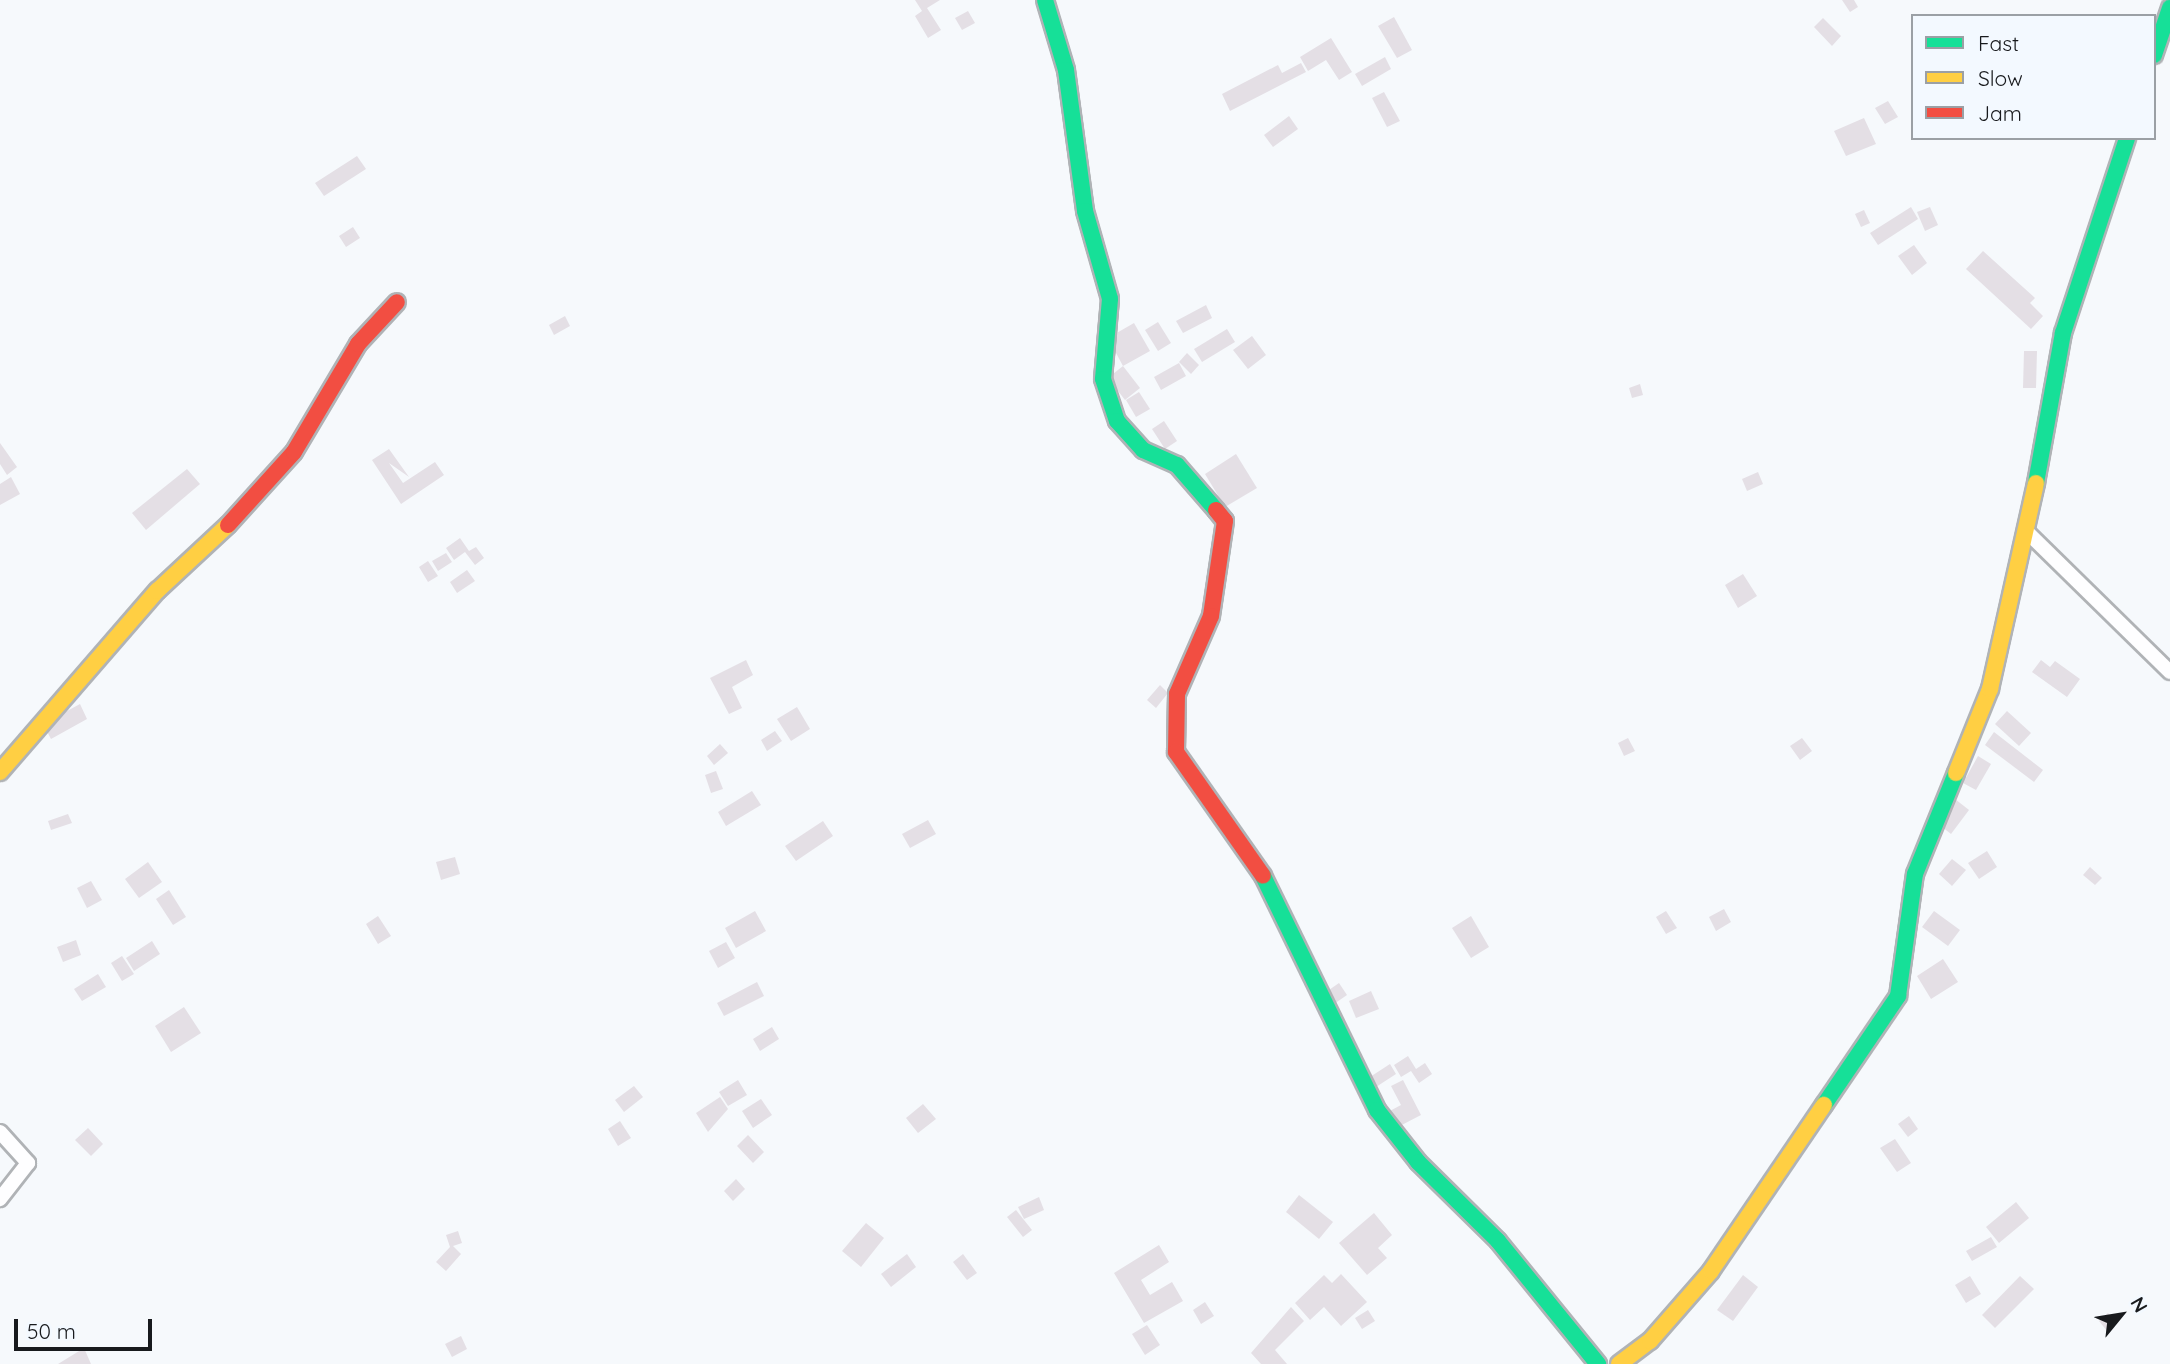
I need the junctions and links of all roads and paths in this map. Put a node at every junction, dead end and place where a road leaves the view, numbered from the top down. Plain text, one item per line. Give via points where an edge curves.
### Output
1 (1045, 0) edge
2 (2170, 8) edge
3 (2156, 49) edge
4 (2126, 140) edge
5 (397, 302) dead end
6 (2027, 532) junction
7 (2170, 673) edge
8 (0, 772) edge
9 (0, 1132) edge
10 (0, 1199) edge
11 (1598, 1364) edge
12 (1619, 1364) edge

1 - 11 street via 1066,69 1085,211 1110,299 1103,379 1117,421 1143,450 1177,465 1225,521 1211,616 1177,694 1176,752 1264,877 1377,1110 1418,1162 1498,1241
2 - 3 street
4 - 6 street via 2063,332
5 - 8 street via 358,344 294,452 249,508 157,591
6 - 7 street
6 - 12 street via 1990,690 1915,874 1903,981 1887,1019 1711,1271 1650,1341
9 - 10 street via 28,1163

